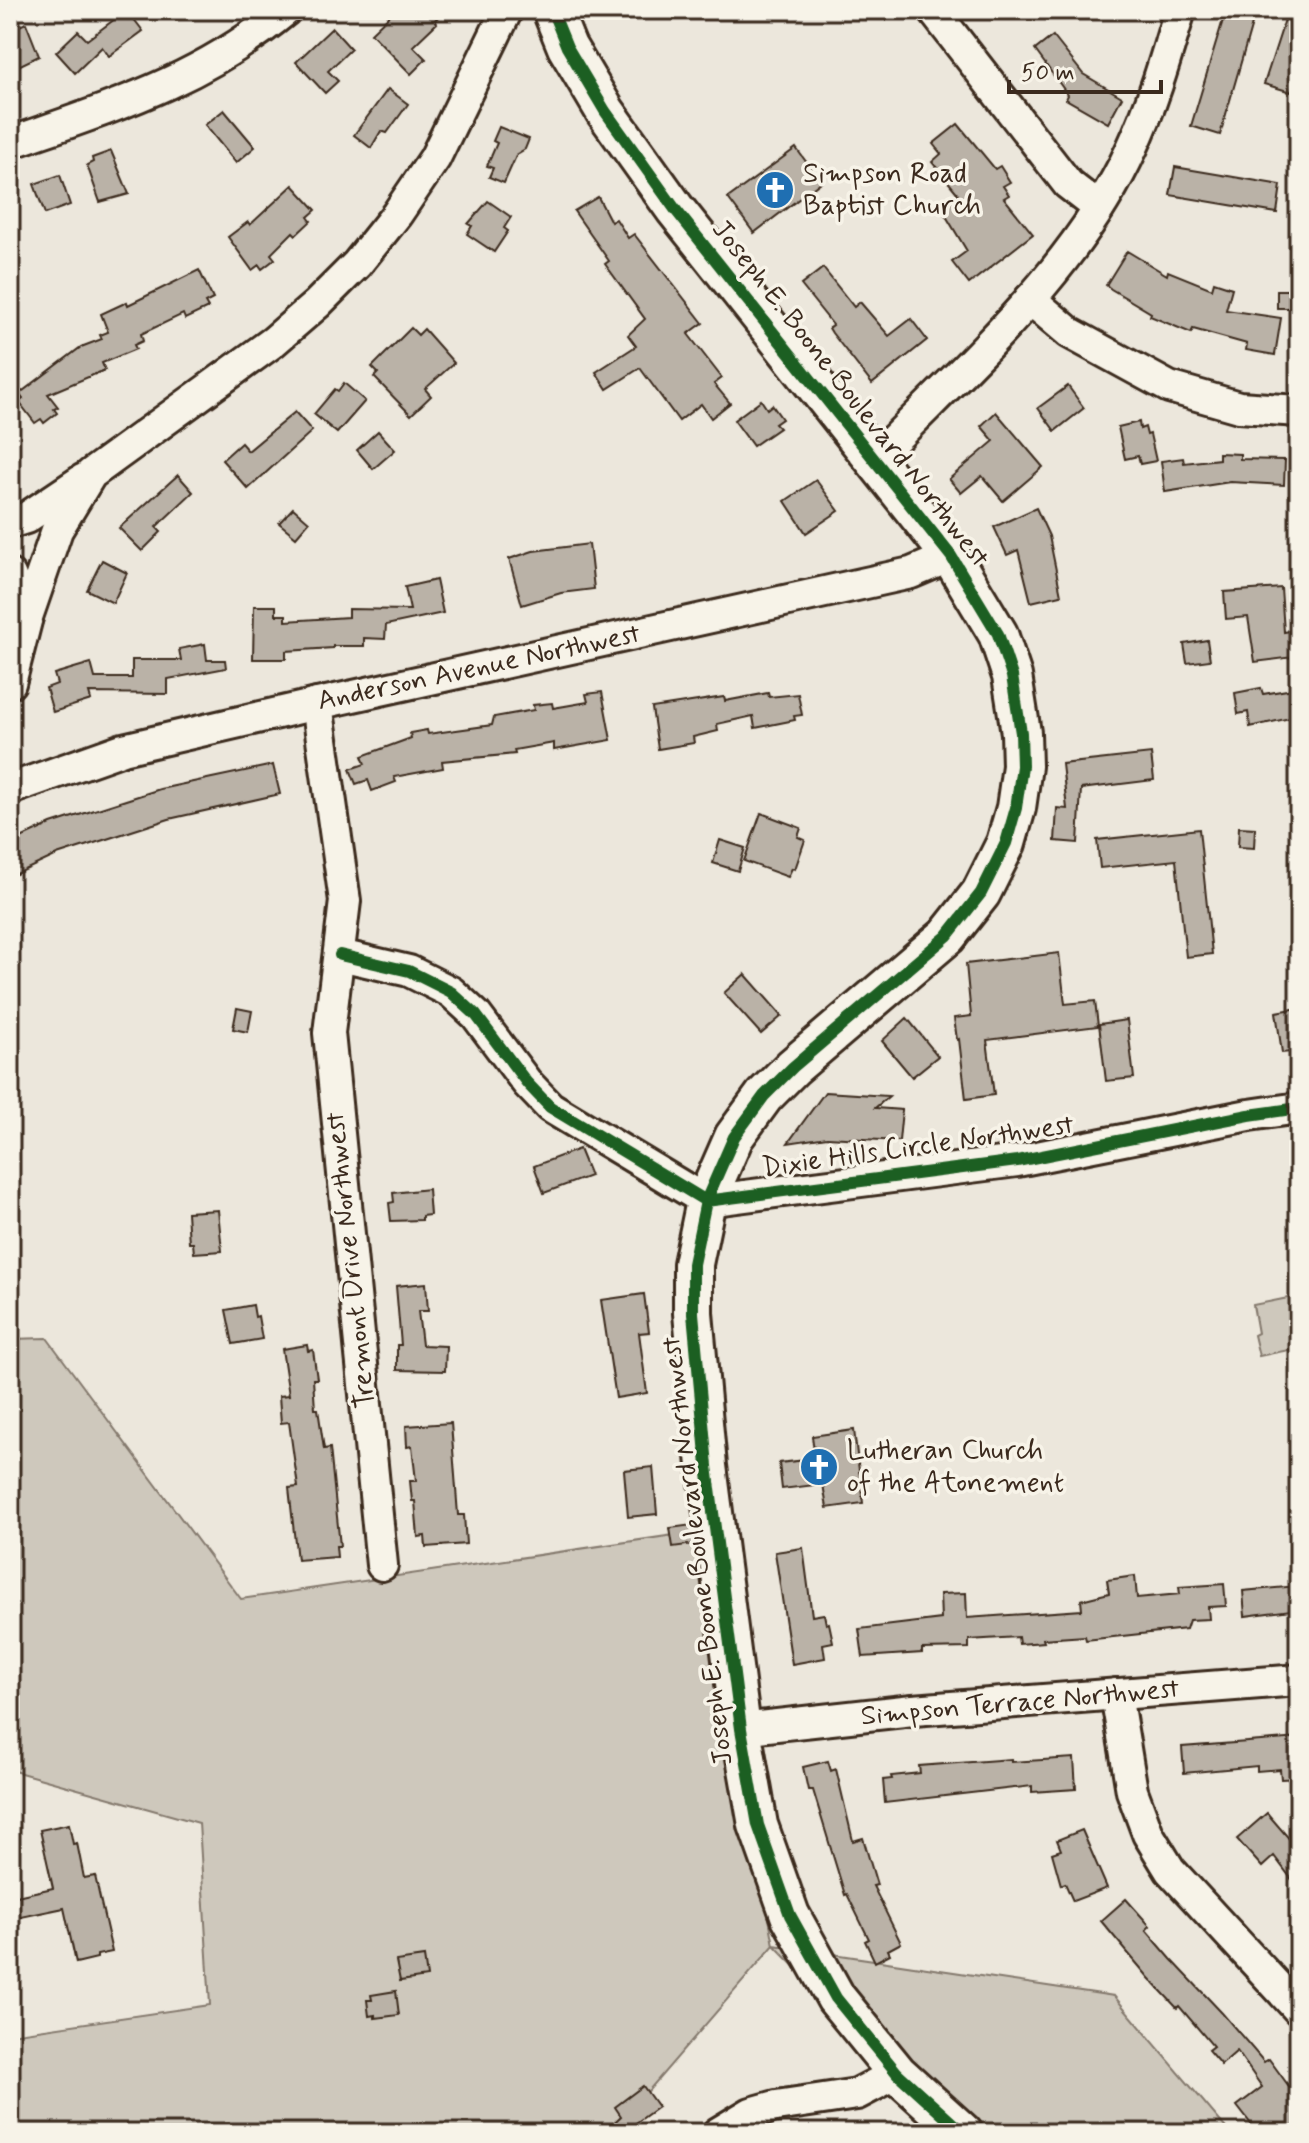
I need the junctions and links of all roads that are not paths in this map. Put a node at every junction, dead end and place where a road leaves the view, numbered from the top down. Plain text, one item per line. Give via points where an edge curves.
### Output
1 (286, 10) edge
2 (507, 10) edge
3 (552, 10) edge
4 (933, 10) edge
5 (1180, 10) edge
6 (10, 143) edge
7 (1099, 208) junction
8 (1030, 299) junction
9 (1299, 411) edge
10 (874, 460) junction
11 (91, 474) junction
12 (10, 523) edge
13 (951, 556) junction
14 (10, 575) edge
15 (27, 617) junction
16 (10, 683) edge
17 (317, 704) junction
18 (10, 789) edge
19 (340, 955) junction
20 (1299, 1108) edge
21 (706, 1201) junction
22 (382, 1565) dead end
23 (1299, 1680) edge
24 (1116, 1694) junction
25 (741, 1729) junction
26 (1299, 2010) edge
27 (897, 2073) junction
28 (718, 2133) edge
29 (963, 2133) edge

1 - 6 street via 211,63 143,96
2 - 11 street via 435,158 357,264 273,342
3 - 10 main road, Joseph E. Boone Boulevard Northwest via 605,111 675,209
4 - 7 street via 1068,184
5 - 7 street via 1158,88
7 - 8 street
8 - 9 street via 1070,333 1169,387 1239,407
8 - 10 street
10 - 13 main road, Joseph E. Boone Boulevard Northwest
11 - 12 street via 26,518
11 - 15 street via 57,530
13 - 17 street, Anderson Avenue Northwest via 911,573
13 - 21 main road, Joseph E. Boone Boulevard Northwest via 998,634 1012,676 1022,766 1006,843 981,893 947,936 764,1096 734,1137
14 - 15 street
15 - 16 street
17 - 18 street, Anderson Avenue Northwest via 123,749
17 - 19 street via 345,901
19 - 21 street via 409,971 451,992 550,1107
19 - 22 street, Tremont Drive Northwest via 329,1033
20 - 21 street, Dixie Hills Circle Northwest via 1017,1161
21 - 25 main road, Joseph E. Boone Boulevard Northwest via 693,1264 693,1313
23 - 24 street, Simpson Terrace Northwest
24 - 25 street, Simpson Terrace Northwest
24 - 26 street via 1132,1791 1148,1834 1170,1870
25 - 27 main road, Joseph E. Boone Boulevard Northwest via 758,1825 790,1915 836,1998
27 - 28 street via 857,2094 751,2113
27 - 29 main road, Joseph E. Boone Boulevard Northwest

